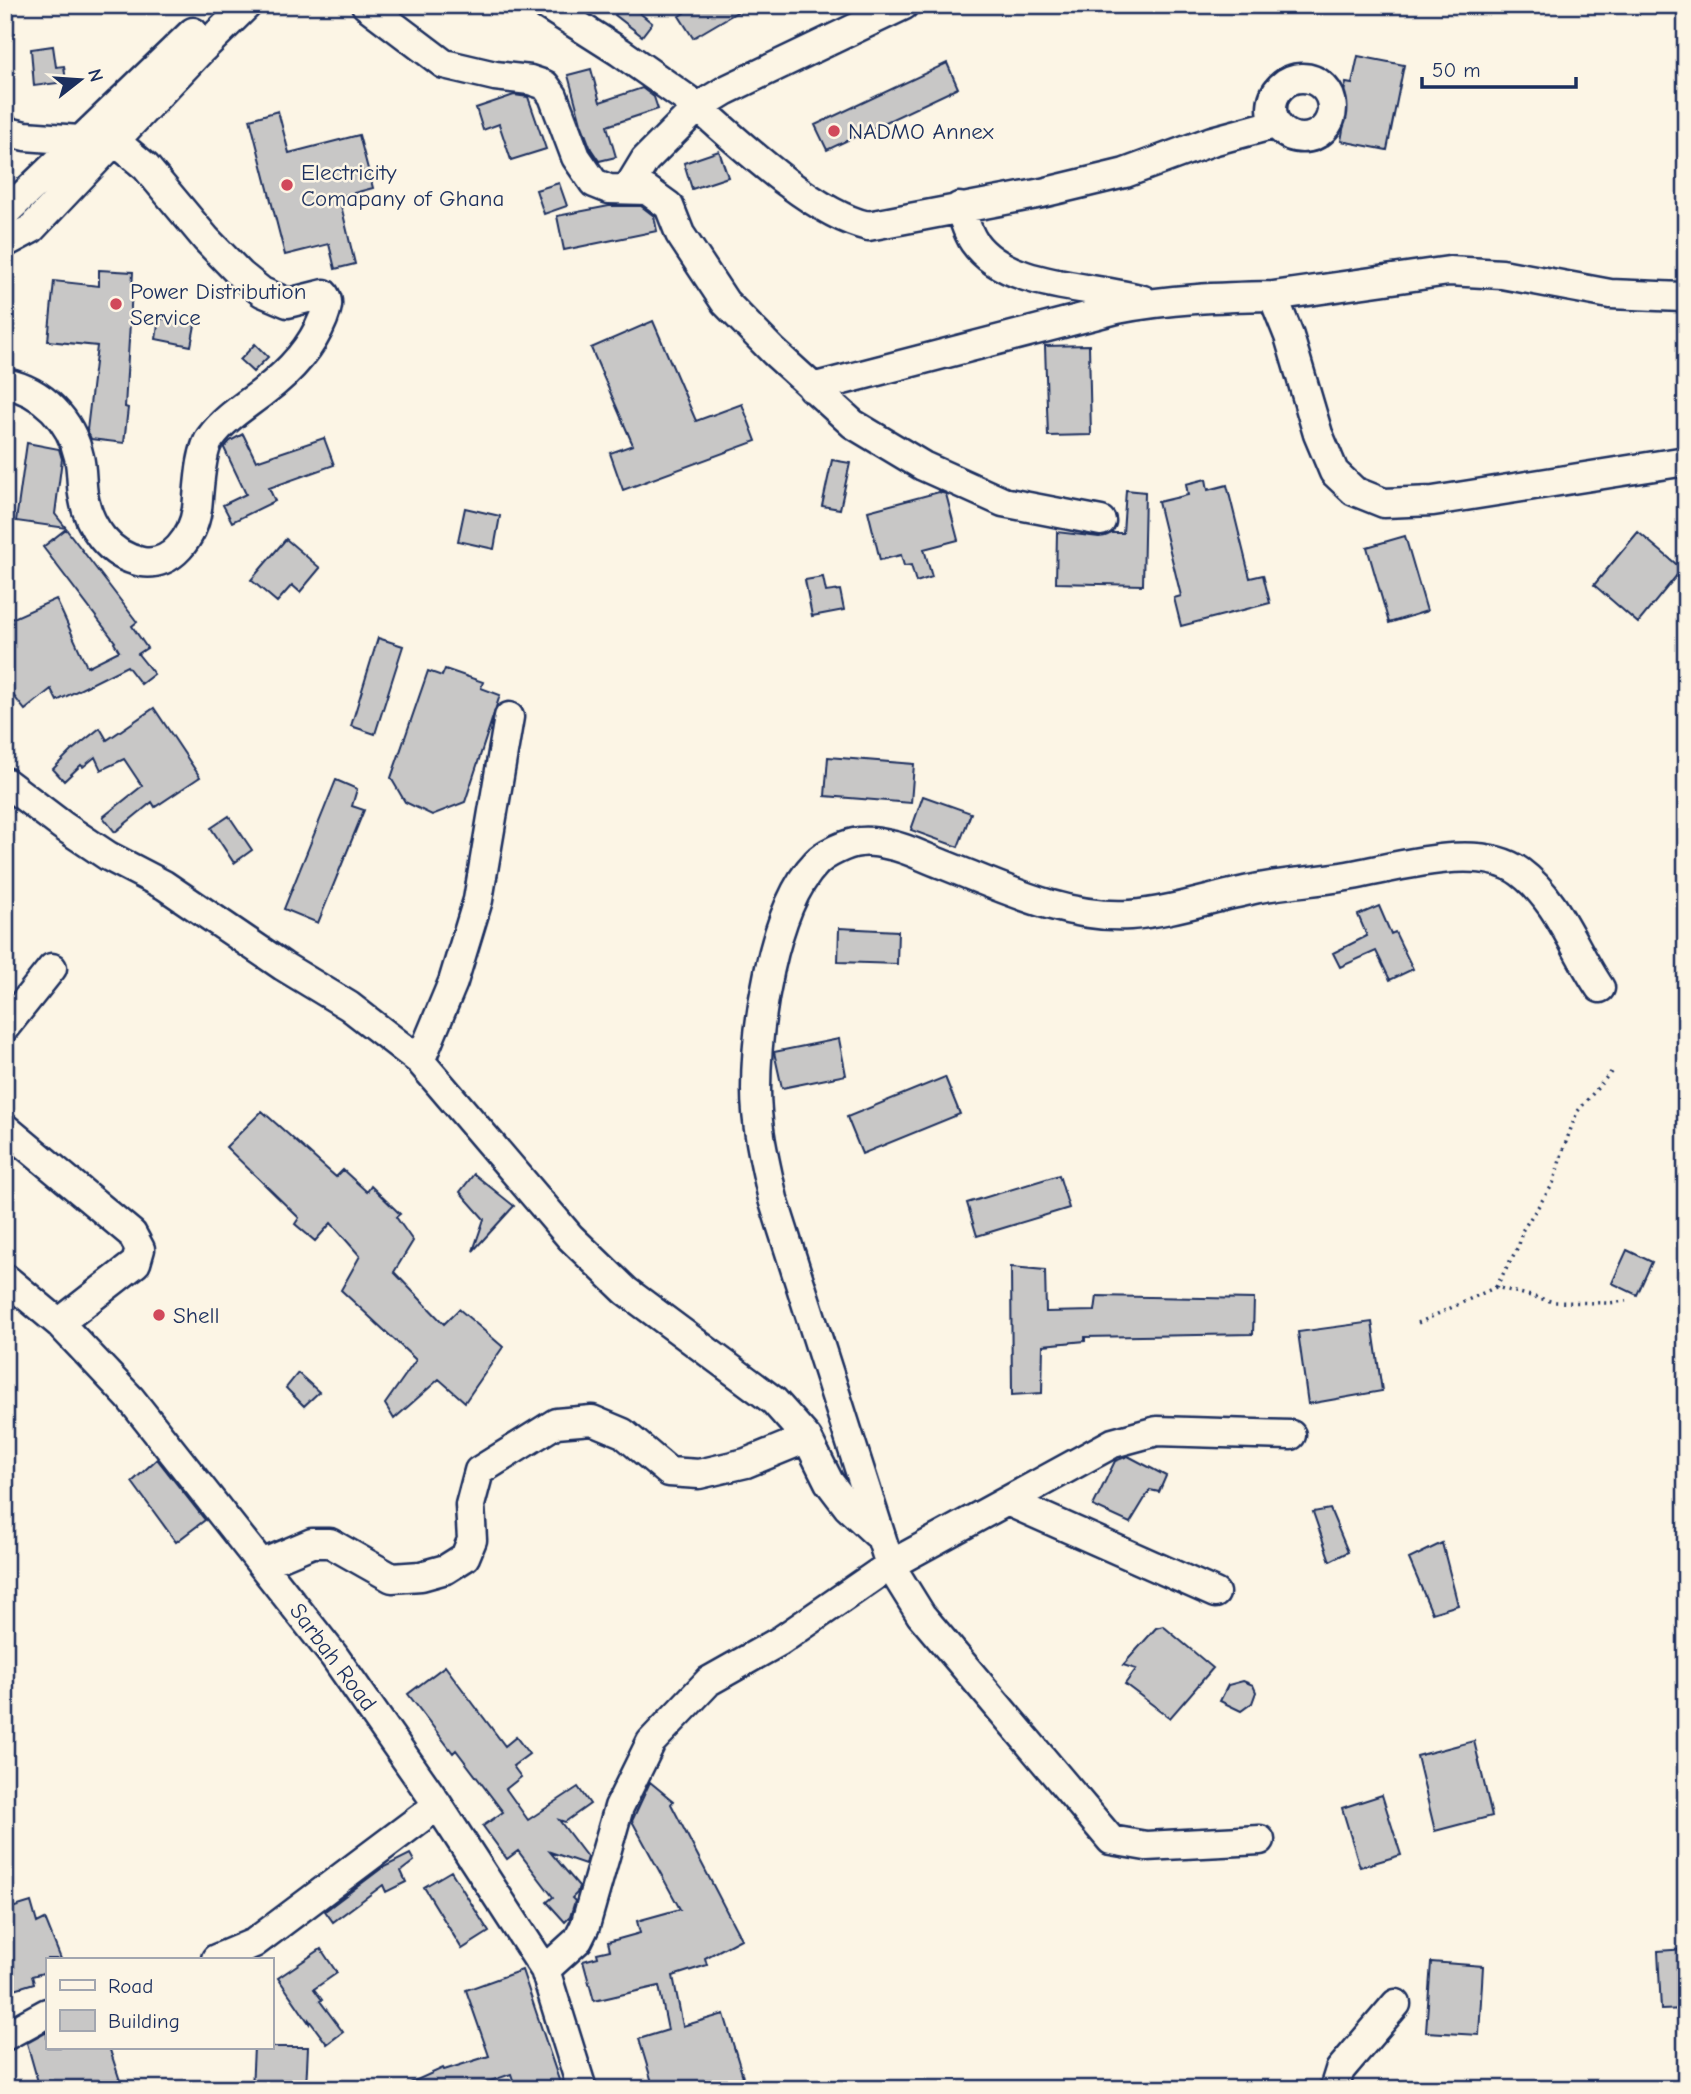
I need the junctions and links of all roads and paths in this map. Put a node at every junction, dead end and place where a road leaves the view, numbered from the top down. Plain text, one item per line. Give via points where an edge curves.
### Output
1 (219, 5) edge
2 (247, 5) edge
3 (366, 5) edge
4 (557, 5) edge
5 (904, 5) edge
6 (548, 6) edge
7 (698, 107) junction
8 (1275, 124) dead end
9 (5, 131) edge
10 (79, 140) junction
11 (115, 141) junction
12 (628, 188) junction
13 (959, 207) junction
14 (5, 213) edge
15 (5, 243) edge
16 (1273, 296) junction
17 (1682, 297) dead end
18 (1151, 303) junction
19 (5, 383) edge
20 (812, 388) junction
21 (1686, 461) edge
22 (1101, 521) dead end
23 (509, 717) dead end
24 (5, 782) edge
25 (52, 968) dead end
26 (1600, 988) dead end
27 (5, 1027) edge
28 (420, 1061) junction
29 (1612, 1071) dead end
30 (5, 1128) edge
31 (5, 1278) edge
32 (1496, 1287) junction
33 (1626, 1301) dead end
34 (59, 1323) junction
35 (1418, 1323) dead end
36 (1291, 1435) dead end
37 (807, 1438) junction
38 (1007, 1501) junction
39 (879, 1536) junction
40 (262, 1564) junction
41 (890, 1565) junction
42 (1215, 1593) dead end
43 (438, 1805) junction
44 (1260, 1840) dead end
45 (218, 1958) edge
46 (545, 1970) junction
47 (1396, 2004) dead end
48 (46, 2015) edge
49 (5, 2036) edge
50 (582, 2089) edge
51 (1334, 2089) edge

1 - 10 street
2 - 11 street
3 - 12 street via 444,64 545,85 576,157 594,183 609,189
4 - 6 street
5 - 7 street
6 - 7 street
7 - 12 street via 645,160
7 - 13 street via 775,173 850,222 868,226
8 - 13 street via 1125,173
9 - 10 street
10 - 14 street
11 - 15 street via 31,229
11 - 19 street via 146,167 206,239 262,292 288,303 324,294 327,307 318,332 299,359 208,439 197,511 177,551 163,560 129,559 110,548 93,526 83,497 79,458 68,425 43,399
12 - 20 street via 647,190 669,206 680,234 725,302
13 - 18 street via 973,241 990,260 1048,283
16 - 17 street via 1449,271 1502,274 1610,294
16 - 18 street
16 - 21 street via 1334,472 1354,491 1384,503 1433,501
18 - 20 street
20 - 22 street via 853,424 923,466 1003,502
23 - 28 street via 478,900 453,982
24 - 28 street via 108,856 164,885 349,1006
25 - 27 street
26 - 39 street via 1541,892 1519,871 1492,860 1449,858 1254,888 1130,915 1049,905 892,845 859,842 817,860 795,890 773,951 760,1029 759,1138 773,1199
28 - 37 street via 570,1237 626,1291 774,1401
29 - 32 path via 1577,1112 1553,1184 1522,1230 1520,1245
30 - 34 street via 132,1234 140,1249 136,1263
31 - 34 street, Sarbah Road
32 - 33 path via 1554,1301
32 - 35 path
34 - 40 street, Sarbah Road via 130,1398
36 - 38 street via 1157,1431 1113,1443
37 - 39 street via 829,1482
37 - 40 street via 699,1474 669,1472 623,1433 592,1420 556,1423 478,1471 470,1505 472,1540 465,1557 446,1569 392,1578 330,1543 312,1542
38 - 41 street
38 - 42 street
39 - 41 street
40 - 43 street, Sarbah Road via 334,1656
41 - 44 street via 921,1615 1111,1840 1146,1846
41 - 46 street via 780,1641 709,1681 650,1742 619,1807 585,1926 578,1940
43 - 45 street via 254,1943
43 - 46 street, Sarbah Road
46 - 50 street, Sarbah Road
47 - 51 street via 1340,2070
48 - 49 street

